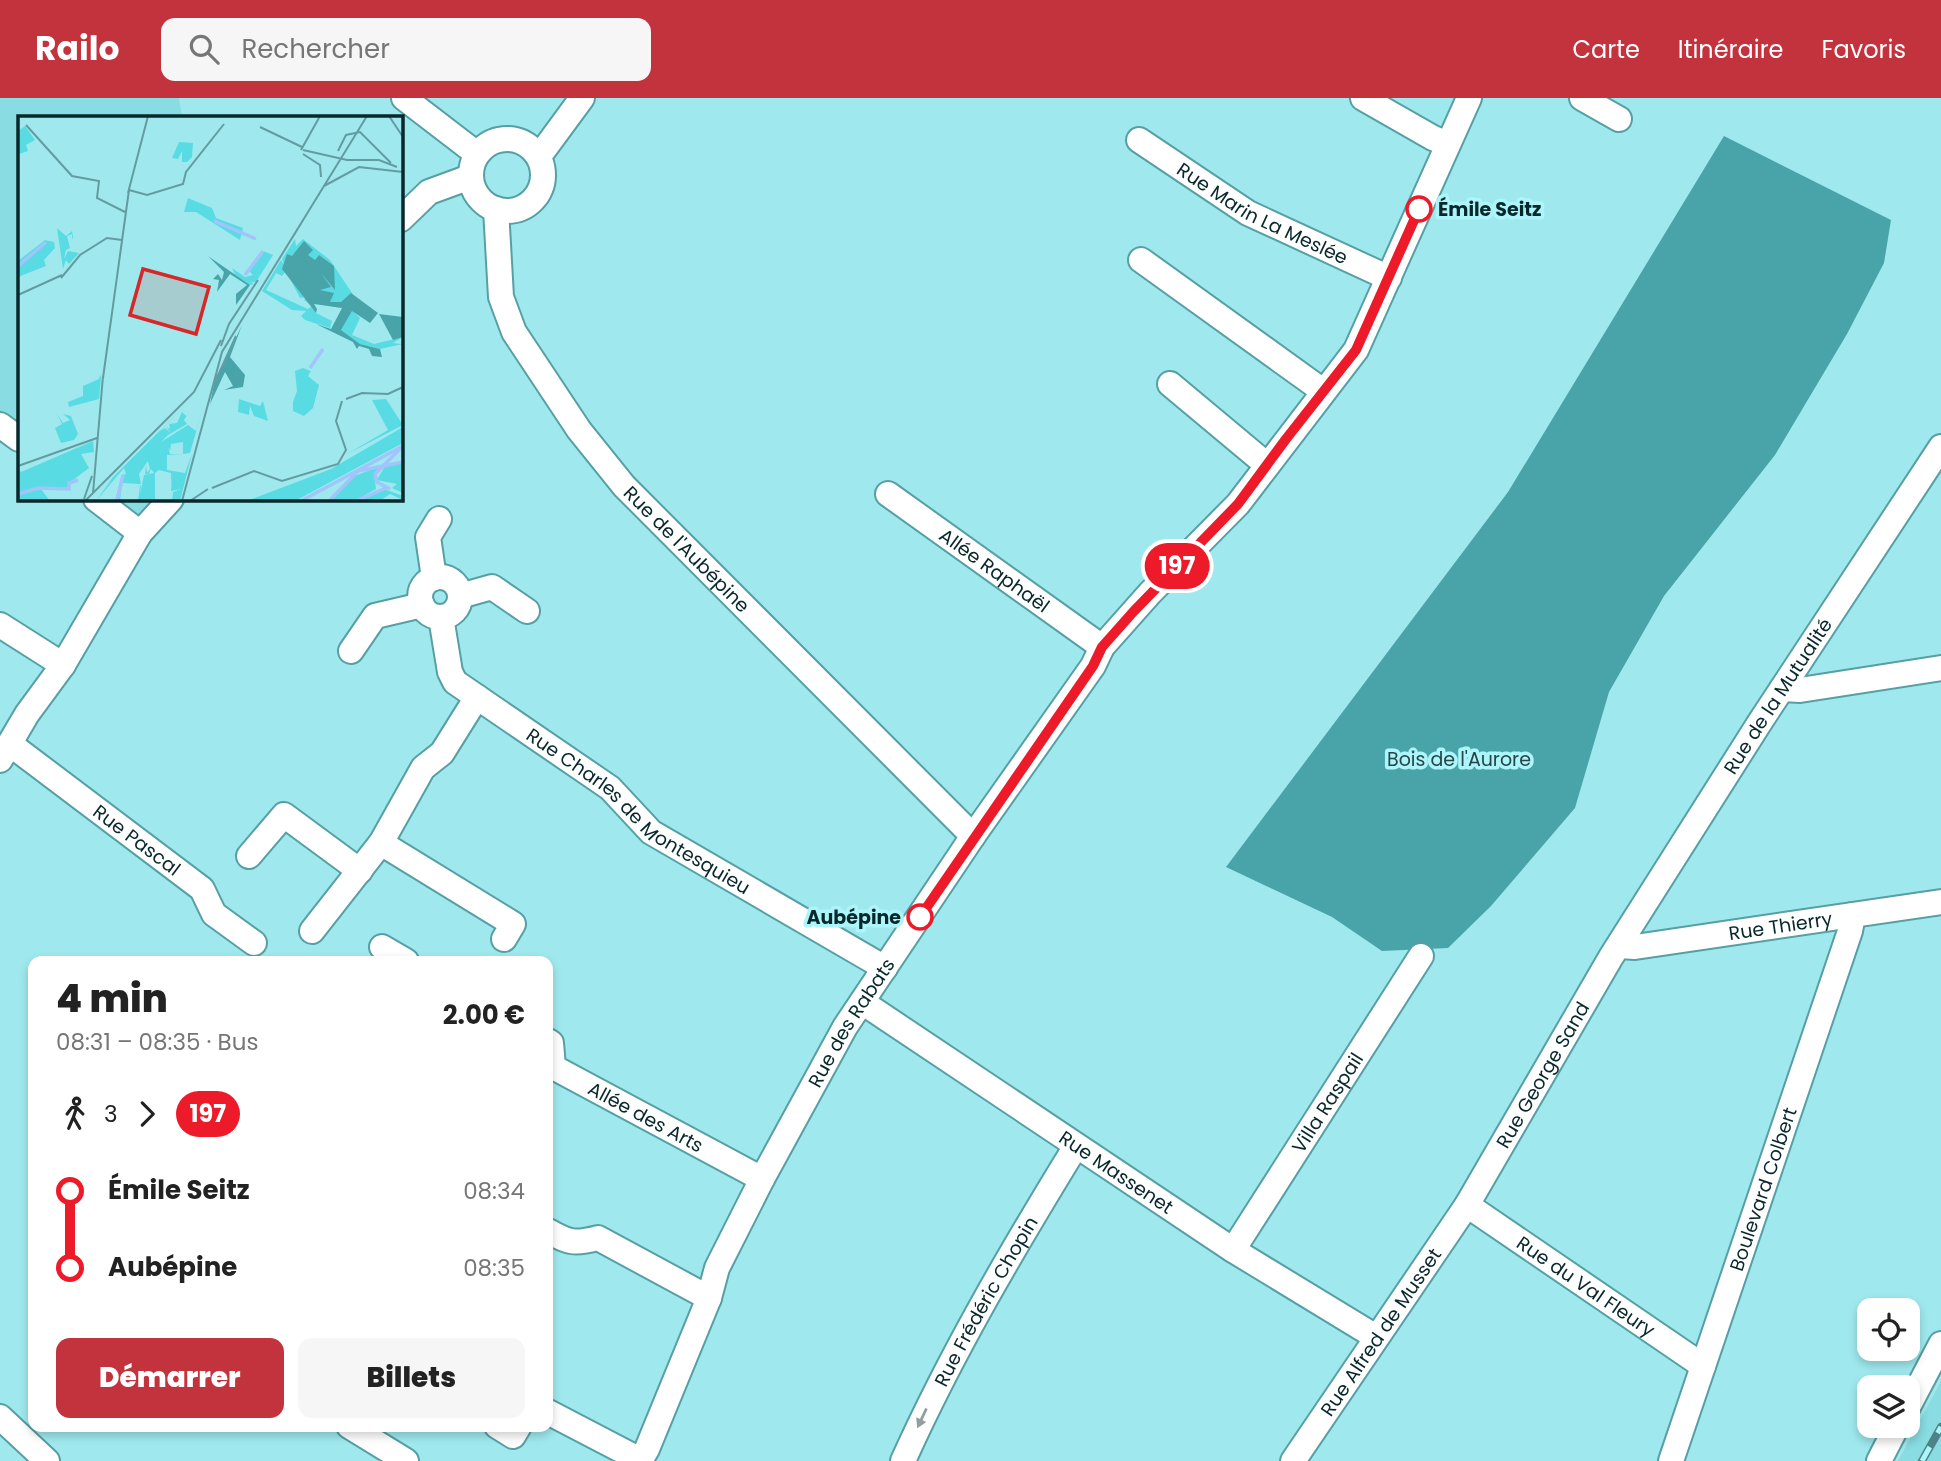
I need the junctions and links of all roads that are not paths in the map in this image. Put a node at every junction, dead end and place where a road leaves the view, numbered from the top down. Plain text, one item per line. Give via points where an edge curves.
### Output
1 (404, 98) edge
2 (582, 98) edge
3 (1363, 98) edge
4 (1469, 98) edge
5 (1583, 98) edge
6 (1619, 119) dead end
7 (1139, 141) dead end
8 (1448, 144) junction
9 (536, 153) junction
10 (474, 166) junction
11 (495, 209) junction
12 (402, 218) edge
13 (1141, 260) dead end
14 (1389, 278) junction
15 (1170, 384) dead end
16 (1324, 391) junction
17 (0, 425) edge
18 (18, 438) edge
19 (1941, 447) edge
20 (1267, 465) junction
21 (888, 494) dead end
22 (97, 500) edge
23 (170, 500) edge
24 (439, 519) dead end
25 (141, 533) junction
26 (434, 579) junction
27 (460, 596) junction
28 (432, 611) junction
29 (527, 611) dead end
30 (0, 625) edge
31 (1102, 647) junction
32 (351, 651) dead end
33 (63, 665) junction
34 (1941, 668) edge
35 (1782, 689) junction
36 (477, 697) junction
37 (5, 752) edge
38 (973, 836) junction
39 (381, 843) junction
40 (249, 856) dead end
41 (360, 871) junction
42 (1941, 902) edge
43 (1853, 915) junction
44 (312, 932) dead end
45 (504, 939) dead end
46 (254, 943) dead end
47 (1619, 946) junction
48 (382, 947) dead end
49 (397, 956) edge
50 (1421, 956) dead end
51 (886, 968) junction
52 (862, 1002) junction
53 (553, 1067) edge
54 (1076, 1146) junction
55 (762, 1179) junction
56 (1467, 1205) junction
57 (553, 1234) edge
58 (1233, 1250) junction
59 (709, 1298) junction
60 (1376, 1338) junction
61 (1941, 1344) edge
62 (1703, 1366) junction
63 (1920, 1384) edge
64 (553, 1415) edge
65 (0, 1417) edge
66 (359, 1432) edge
67 (1891, 1438) edge
68 (47, 1461) edge
69 (407, 1461) edge
70 (640, 1461) edge
71 (903, 1461) edge
72 (1293, 1461) edge
73 (1671, 1461) edge
74 (1879, 1461) edge

1 - 10 street
2 - 9 street via 543,151
3 - 8 street
4 - 8 street, Rue des Rabats
5 - 6 street
7 - 14 street, Rue Marin La Meslée via 1248,213
8 - 14 street, Rue des Rabats
9 - 10 street via 528,145 495,141
9 - 11 street via 543,175 536,196 518,209
10 - 11 street via 478,197
10 - 12 street via 429,192
11 - 38 street, Rue de l'Aubépine via 501,297 514,332 579,430 624,486
13 - 16 street
14 - 16 street, Rue des Rabats via 1356,350
15 - 20 street
16 - 20 street, Rue des Rabats
17 - 18 street
19 - 35 street, Rue de la Mutualité
20 - 31 street, Rue des Rabats via 1238,504
21 - 31 street, Allée Raphaël
22 - 25 street
23 - 25 street, Rue Pascal
24 - 26 street via 428,537
25 - 33 street, Rue Pascal
26 - 27 street via 452,581
26 - 28 street via 421,592
27 - 28 street via 453,613
27 - 29 street via 492,587
28 - 32 street via 375,616
28 - 36 street, Rue Charles de Montesquieu via 455,682
30 - 33 street
31 - 38 street, Rue des Rabats
33 - 37 street, Rue Pascal
34 - 35 street
35 - 47 street, Rue de la Mutualité
36 - 39 street via 442,753 423,768
36 - 51 street, Rue Charles de Montesquieu via 610,788 651,832
37 - 46 street, Rue Pascal via 202,889 214,914
38 - 51 street, Rue des Rabats
39 - 41 street
39 - 45 street via 513,924
40 - 41 street via 284,815
41 - 44 street
42 - 43 street, Rue Thierry
43 - 47 street, Rue Thierry
43 - 62 street, Boulevard Colbert
47 - 56 street, Rue George Sand
48 - 49 street
50 - 58 street, Villa Raspail
51 - 52 street, Rue des Rabats
52 - 54 street, Rue Massenet
52 - 55 street, Rue des Rabats
53 - 55 street, Allée des Arts
54 - 58 street, Rue Massenet
54 -> 71 street, Rue Frédéric Chopin via 983,1304
55 - 59 street, Rue des Rabats via 717,1268
56 - 60 street, Rue Alfred de Musset
56 - 62 street, Rue du Val Fleury
57 - 59 street via 580,1243 598,1238
58 - 60 street, Rue Massenet
59 - 70 street, Rue des Rabats
60 - 72 street, Rue Alfred de Musset
61 - 63 street
62 - 73 street, Boulevard Colbert
64 - 70 street
65 - 68 street
66 - 69 street
67 - 74 street

